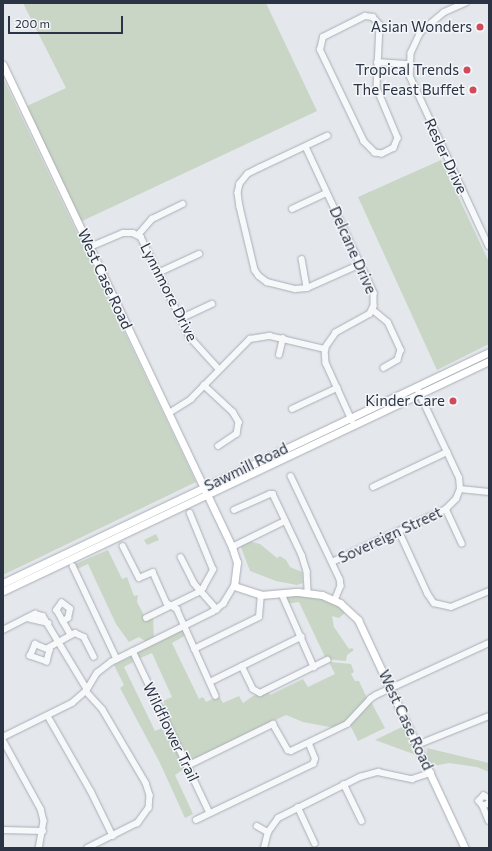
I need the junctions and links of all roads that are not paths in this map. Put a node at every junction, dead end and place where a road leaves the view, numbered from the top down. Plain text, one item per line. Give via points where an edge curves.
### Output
1 (466, 3) edge
2 (459, 5) edge
3 (377, 62) junction
4 (410, 64) junction
5 (3, 65) edge
6 (328, 136) dead end
7 (306, 147) junction
8 (328, 193) junction
9 (183, 204) dead end
10 (292, 209) dead end
11 (138, 235) junction
12 (489, 246) edge
13 (90, 247) junction
14 (199, 254) dead end
15 (302, 259) dead end
16 (361, 264) junction
17 (160, 272) junction
18 (307, 288) junction
19 (212, 304) dead end
20 (373, 310) junction
21 (182, 318) junction
22 (283, 338) junction
23 (325, 348) junction
24 (489, 352) edge
25 (279, 355) dead end
26 (489, 361) edge
27 (384, 368) dead end
28 (219, 369) junction
29 (204, 385) junction
30 (337, 388) junction
31 (418, 390) junction
32 (292, 409) dead end
33 (169, 413) junction
34 (352, 421) junction
35 (219, 446) dead end
36 (447, 452) junction
37 (291, 476) dead end
38 (372, 487) dead end
39 (460, 488) junction
40 (206, 490) junction
41 (489, 492) edge
42 (446, 509) junction
43 (234, 510) dead end
44 (190, 514) dead end
45 (285, 520) junction
46 (399, 531) junction
47 (462, 544) dead end
48 (123, 546) dead end
49 (232, 547) junction
50 (182, 558) dead end
51 (332, 562) junction
52 (73, 566) dead end
53 (3, 583) edge
54 (234, 586) junction
55 (3, 591) edge
56 (200, 591) junction
57 (489, 591) edge
58 (308, 592) junction
59 (282, 594) junction
60 (261, 595) junction
61 (336, 600) junction
62 (171, 606) junction
63 (217, 609) junction
64 (146, 618) dead end
65 (63, 621) dead end
66 (184, 626) junction
67 (3, 630) edge
68 (71, 635) junction
69 (300, 637) junction
70 (59, 642) junction
71 (489, 643) edge
72 (48, 648) dead end
73 (194, 649) junction
74 (133, 651) junction
75 (94, 657) dead end
76 (118, 659) junction
77 (327, 660) dead end
78 (242, 666) junction
79 (314, 667) junction
80 (210, 682) junction
81 (391, 688) junction
82 (86, 690) junction
83 (216, 696) dead end
84 (48, 716) junction
85 (489, 716) edge
86 (3, 739) edge
87 (309, 744) junction
88 (417, 745) junction
89 (187, 766) junction
90 (431, 773) junction
91 (344, 784) junction
92 (489, 799) edge
93 (489, 803) edge
94 (483, 806) junction
95 (298, 807) junction
96 (210, 813) junction
97 (196, 820) dead end
98 (362, 821) dead end
99 (489, 821) edge
100 (257, 826) dead end
101 (3, 830) edge
102 (43, 831) junction
103 (268, 832) junction
104 (113, 836) junction
105 (315, 843) dead end
106 (39, 848) edge
107 (88, 848) edge
108 (264, 848) edge
109 (465, 848) edge

1 - 2 street
2 - 4 street via 434,20 421,32 411,53
3 - 3 street via 380,25 369,16 362,16 329,33 320,43 323,56 362,137 368,149 375,153 389,152 398,138 377,88
3 - 4 street
4 - 12 street, Resler Drive via 414,88
5 - 13 main road, West Case Road
6 - 7 street
7 - 8 street, Delcane Drive
7 - 18 street via 248,174 238,190 255,270 261,279 295,289
8 - 10 street
8 - 16 street, Delcane Drive
9 - 11 street via 152,220
11 - 13 street, Lynnmore Drive via 122,233
11 - 17 street, Lynnmore Drive via 147,245
13 - 33 main road, West Case Road
14 - 17 street
15 - 18 street
16 - 18 street
16 - 20 street, Delcane Drive via 374,293
17 - 21 street, Lynnmore Drive
19 - 21 street
20 - 23 street, Delcane Drive via 362,320 336,333
20 - 27 street via 388,322 401,350 398,360
21 - 28 street, Lynnmore Drive via 195,344
22 - 23 street
22 - 25 street
22 - 28 street via 266,335 250,339
23 - 30 street via 325,360
24 - 31 main road, Sawmill Road
26 - 31 main road, Sawmill Road
28 - 29 street
29 - 33 street via 187,402
29 - 35 street via 233,412 239,422 238,434
30 - 32 street
30 - 34 street
31 - 34 main road, Sawmill Road
31 - 36 street
33 - 40 main road, West Case Road
34 - 40 main road, Sawmill Road
36 - 38 street
36 - 39 street
37 - 51 street
39 - 41 street
39 - 42 street, Sovereign Street via 456,499
40 - 49 main road, West Case Road
40 - 53 main road, Sawmill Road
40 - 55 main road, Sawmill Road
42 - 46 street, Sovereign Street
42 - 47 street
43 - 45 street via 272,494
44 - 56 street via 213,567
45 - 49 street
45 - 58 street via 305,564
46 - 51 street, Sovereign Street
46 - 57 street via 428,594 438,605 454,606
48 - 62 street via 139,578 153,572
49 - 54 main road, West Case Road via 237,562
50 - 56 street
51 - 61 street via 341,583
52 - 76 street
54 - 60 main road, West Case Road
54 - 63 street
56 - 62 street
56 - 63 street
58 - 59 main road, West Case Road
58 - 61 main road, West Case Road
59 - 60 main road, West Case Road
59 - 69 street
60 - 73 street via 259,617
61 - 81 main road, West Case Road via 358,620
62 - 64 street
62 - 66 street via 176,609
63 - 66 street
65 - 68 street
66 - 73 street
66 - 74 street
67 - 70 street via 38,614 45,617
68 - 70 street
68 - 75 street via 75,633 84,638
69 - 78 street
69 - 79 street
70 - 72 street
70 - 82 street
71 - 81 street
73 - 80 street
74 - 76 street
74 - 89 street, Wildflower Trail
76 - 82 street via 102,669
77 - 79 street
78 - 79 street via 253,689 260,693
78 - 80 street
80 - 83 street
81 - 87 street via 370,699 347,724
81 - 88 main road, West Case Road
82 - 84 street via 72,703
82 - 104 street via 103,710 146,783 150,795 149,808 138,823
84 - 86 street
84 - 104 street via 91,791
85 - 88 street
86 - 102 street via 41,809
87 - 89 street via 289,751 273,724
87 - 96 street via 315,759 313,764
88 - 90 main road, West Case Road
89 - 96 street, Wildflower Trail
90 - 91 street via 407,780 383,773 371,773
90 - 109 main road, West Case Road
91 - 95 street
91 - 98 street
92 - 94 street via 485,796 480,797 479,802
93 - 94 street
94 - 99 street
95 - 103 street via 278,818
95 - 105 street
96 - 97 street
100 - 103 street
101 - 102 street
102 - 106 street
103 - 108 street
104 - 107 street

